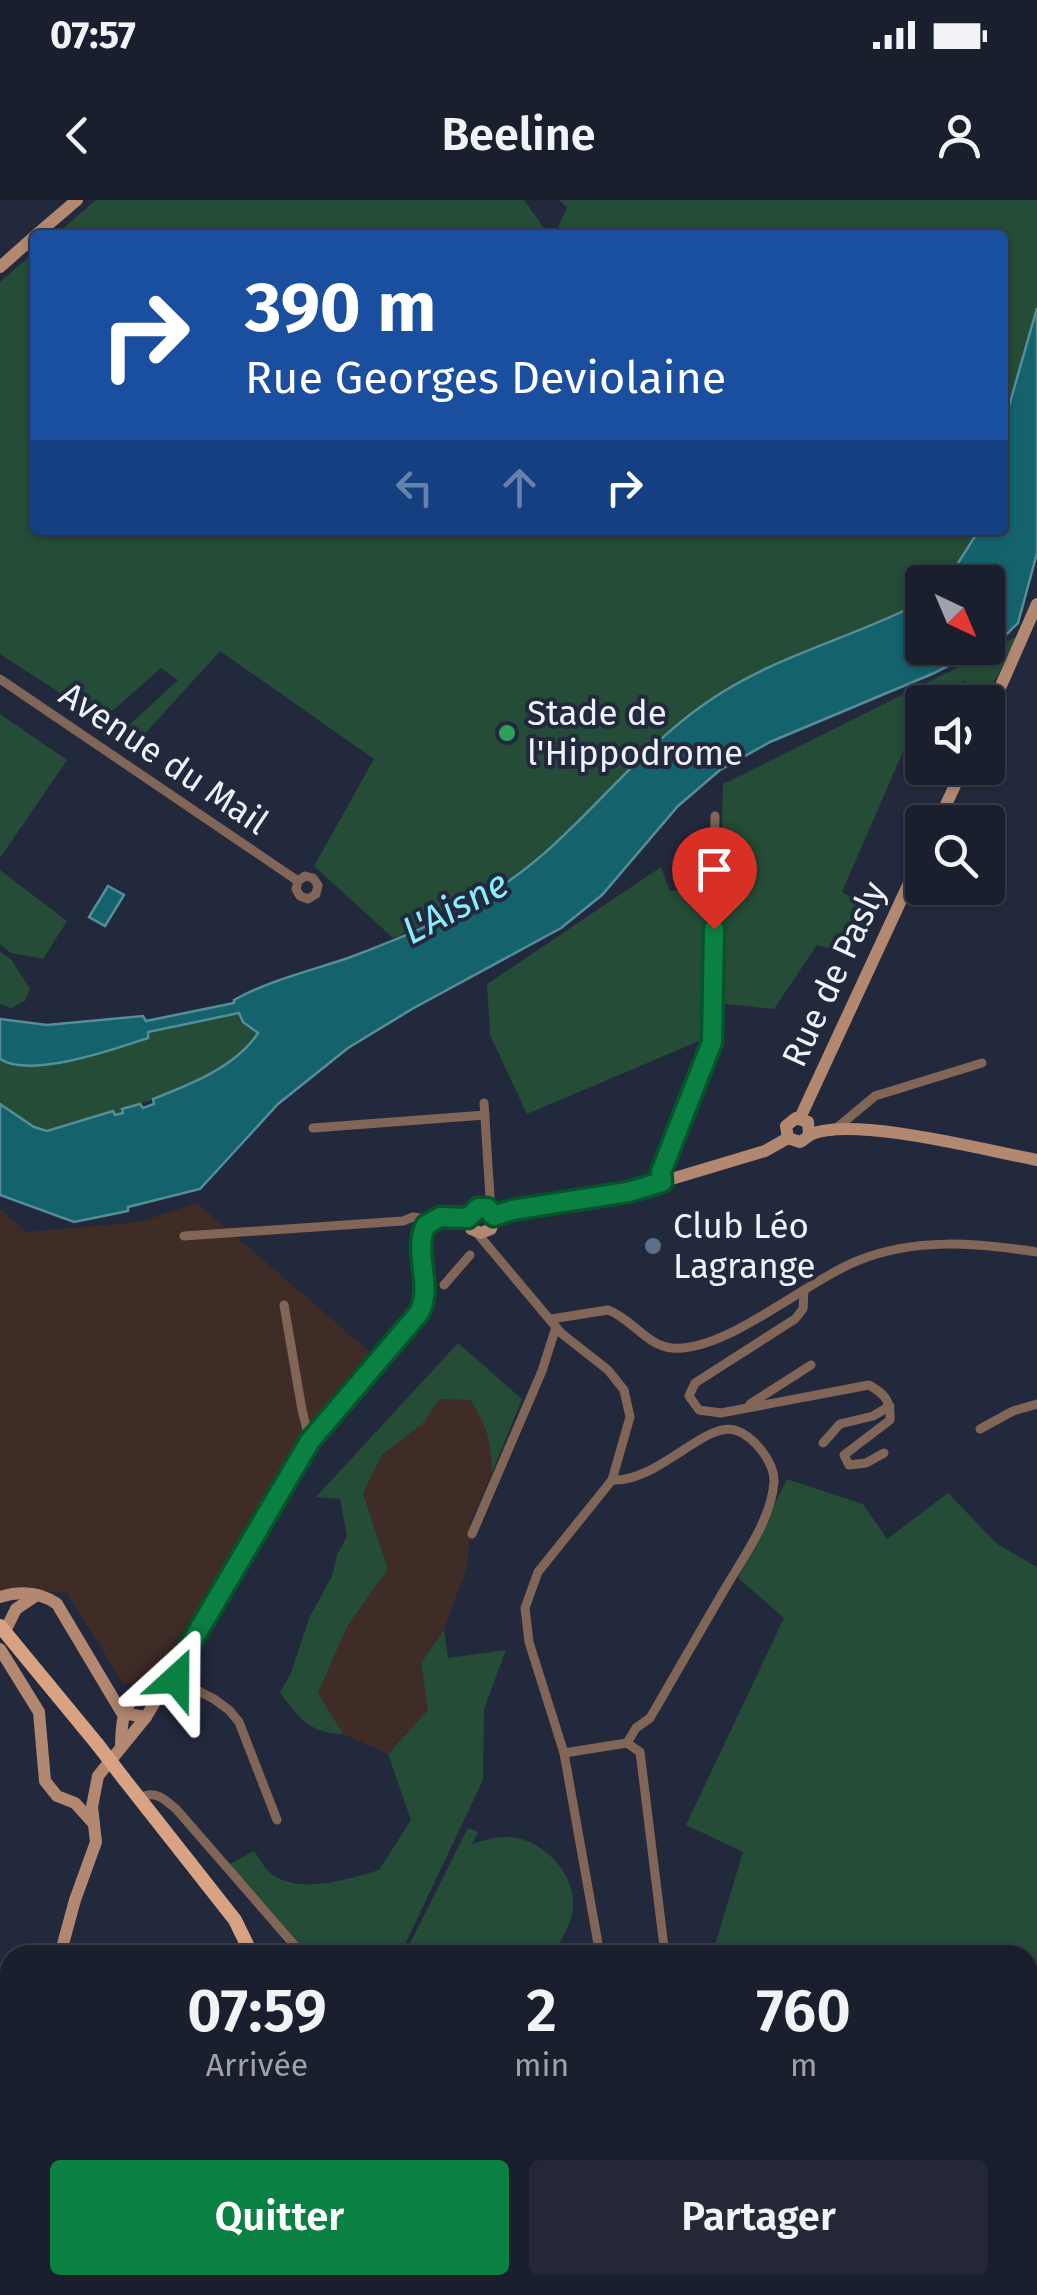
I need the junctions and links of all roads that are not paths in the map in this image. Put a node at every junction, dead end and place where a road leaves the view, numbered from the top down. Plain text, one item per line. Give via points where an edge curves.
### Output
1 (77, 200) edge
2 (43, 230) edge
3 (30, 241) edge
4 (0, 266) edge
5 (1037, 604) edge
6 (1037, 615) edge
7 (1024, 636) junction
8 (0, 680) edge
9 (1002, 685) edge
10 (714, 816) dead end
11 (298, 882) dead end
12 (905, 892) edge
13 (982, 1063) dead end
14 (484, 1103) dead end
15 (485, 1115) junction
16 (800, 1118) junction
17 (313, 1128) dead end
18 (832, 1132) junction
19 (810, 1134) junction
20 (788, 1138) junction
21 (1037, 1160) edge
22 (662, 1182) junction
23 (468, 1218) junction
24 (432, 1220) junction
25 (402, 1222) junction
26 (488, 1222) junction
27 (422, 1235) junction
28 (184, 1236) dead end
29 (1037, 1252) edge
30 (470, 1255) dead end
31 (444, 1285) dead end
32 (804, 1290) junction
33 (284, 1305) dead end
34 (553, 1323) junction
35 (810, 1365) dead end
36 (1037, 1404) edge
37 (890, 1406) junction
38 (742, 1409) junction
39 (980, 1430) dead end
40 (310, 1441) junction
41 (823, 1443) dead end
42 (884, 1452) dead end
43 (612, 1480) junction
44 (472, 1534) dead end
45 (36, 1595) junction
46 (0, 1597) edge
47 (3, 1629) edge
48 (0, 1649) edge
49 (171, 1677) junction
50 (102, 1680) junction
51 (134, 1696) junction
52 (122, 1713) junction
53 (146, 1717) junction
54 (626, 1743) junction
55 (121, 1744) junction
56 (564, 1754) junction
57 (93, 1794) junction
58 (140, 1798) junction
59 (74, 1803) junction
60 (277, 1820) dead end
61 (94, 1824) junction
62 (63, 1945) edge
63 (247, 1945) edge
64 (294, 1945) edge
65 (598, 1945) edge
66 (664, 1945) edge

1 - 2 main road
3 - 4 main road
5 - 7 main road
6 - 7 main road
7 - 9 main road
8 - 11 street, Avenue du Mail
10 - 22 street via 712,1042
12 - 16 main road, Rue de Pasly
13 - 18 street via 874,1096
14 - 15 street
15 - 17 street
15 - 26 street
16 - 19 main road
16 - 20 main road via 788,1122
18 - 19 main road
18 - 21 main road via 882,1130
19 - 20 main road via 800,1142
20 - 22 main road
22 - 26 main road via 512,1210
23 - 24 main road
23 - 26 main road via 469,1226
23 - 26 main road via 478,1208
24 - 25 street
24 - 27 main road
25 - 27 street
25 - 28 street
26 - 34 street via 497,1254
27 - 40 main road via 426,1290 419,1313
29 - 32 street via 967,1242 922,1246 858,1260
30 - 31 street
32 - 34 street via 719,1339 682,1348 658,1344 608,1310
32 - 38 street via 795,1319 690,1388 700,1410
33 - 40 street
34 - 43 street via 624,1390 630,1417
34 - 44 street via 542,1370
35 - 38 street
36 - 39 street
37 - 38 street via 869,1385
37 - 41 street via 840,1424
37 - 42 street via 890,1420 844,1455 849,1465 866,1464
40 - 49 main road
43 - 54 street via 648,1474 715,1430 736,1430 755,1443 774,1477 770,1504 745,1553 650,1718
43 - 56 street via 538,1572 525,1608 528,1642
45 - 46 main road
45 - 47 main road
45 - 50 main road via 57,1604
47 - 58 main road, bridge
48 - 59 main road via 39,1712 45,1780 57,1796
49 - 51 main road
49 - 53 main road
49 - 60 street via 230,1710
50 - 51 main road
50 - 52 main road
51 - 52 main road
51 - 53 main road
52 - 53 main road
52 - 55 main road
53 - 55 main road
54 - 56 street
54 - 66 street via 640,1752
55 - 57 main road
56 - 65 street
57 - 59 main road
57 - 61 main road
58 - 63 main road via 236,1920
58 - 64 street via 156,1795 177,1810
59 - 61 main road
61 - 62 main road via 96,1842

